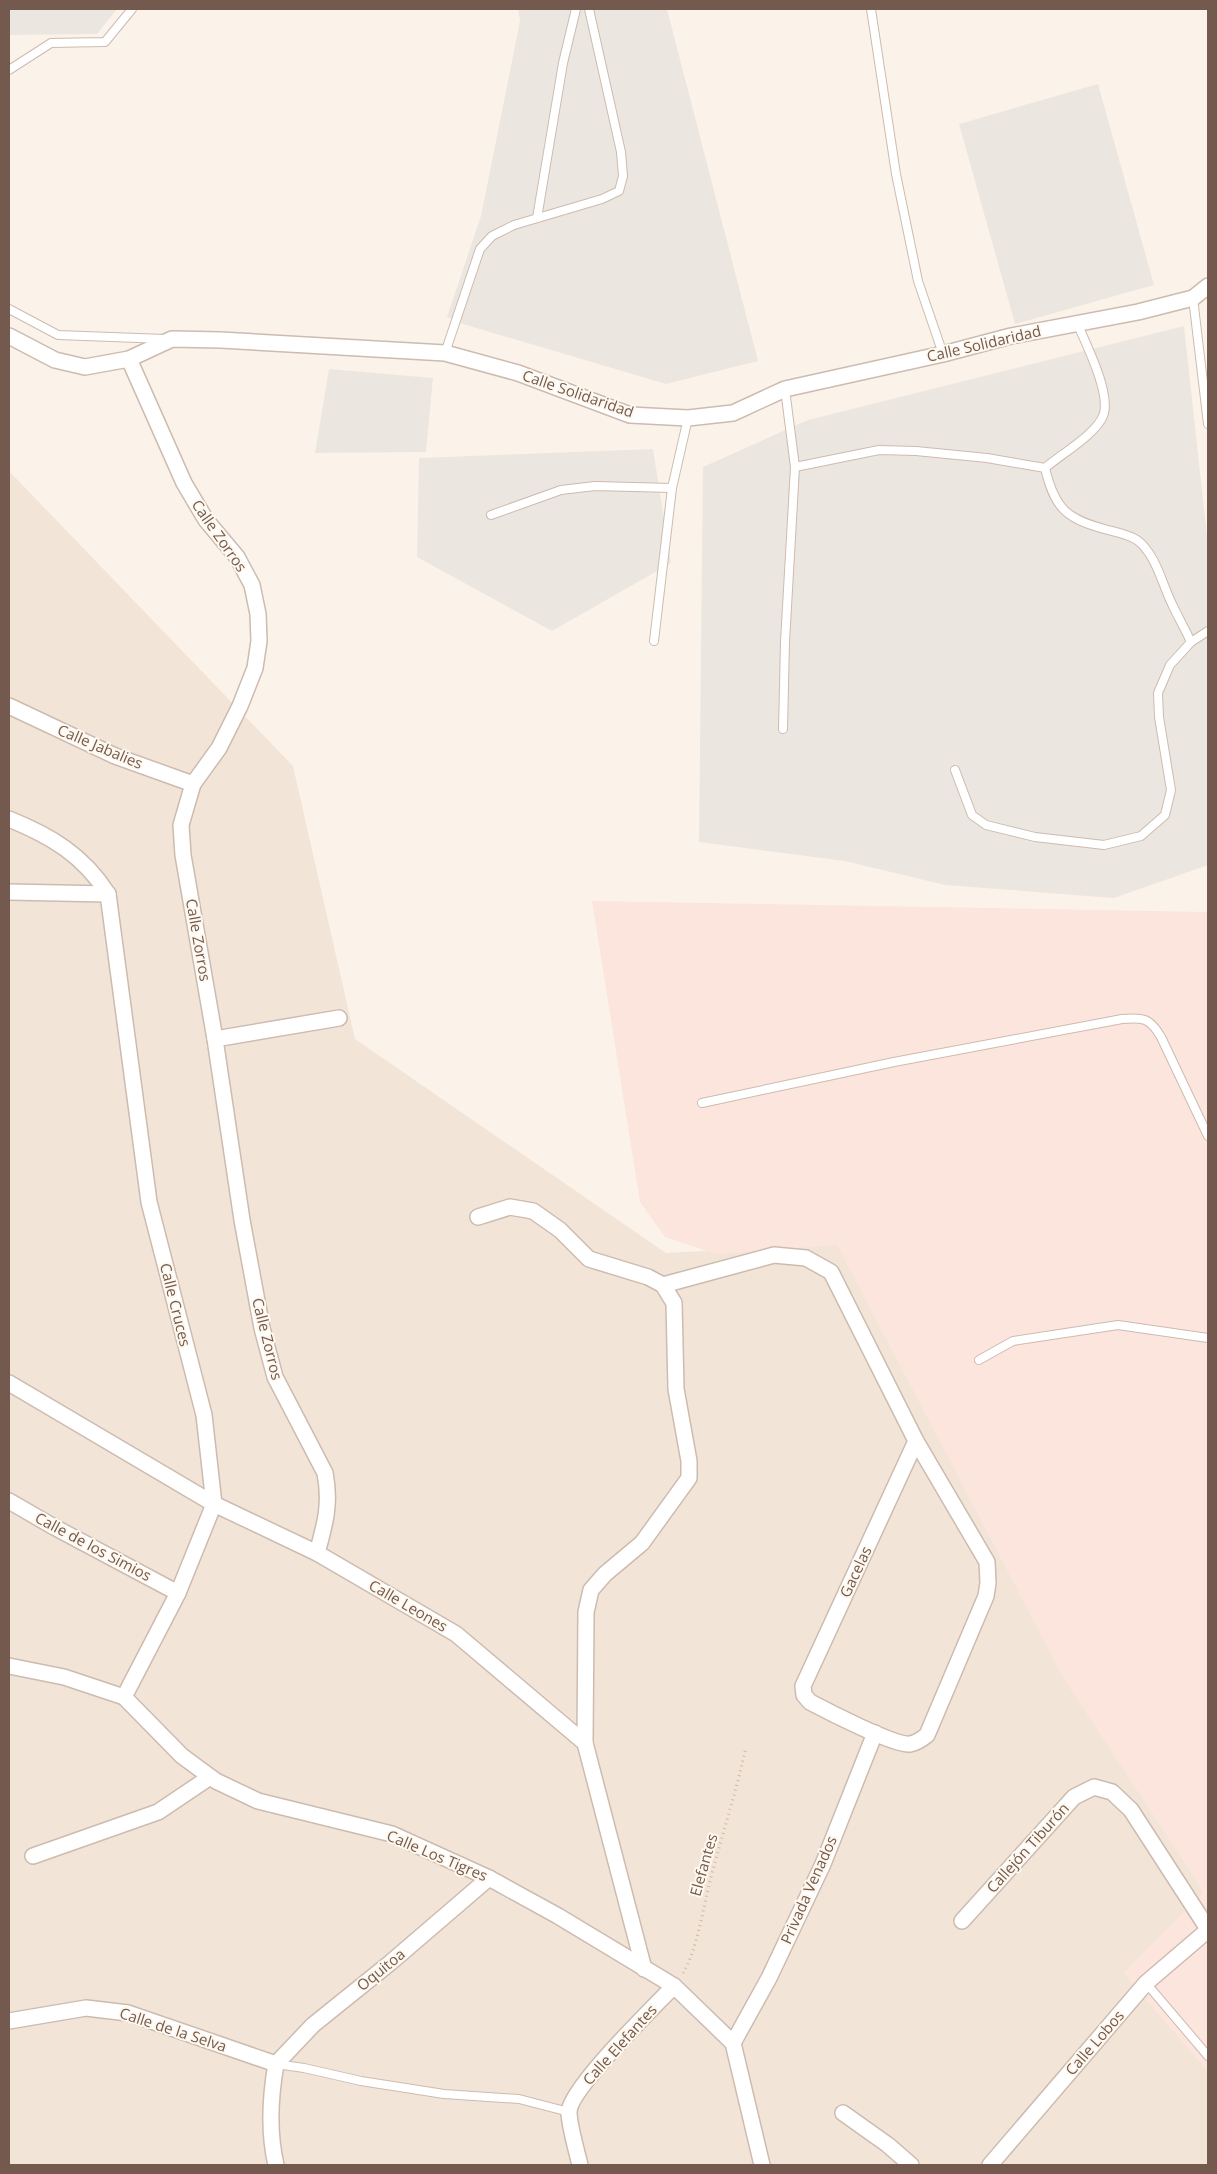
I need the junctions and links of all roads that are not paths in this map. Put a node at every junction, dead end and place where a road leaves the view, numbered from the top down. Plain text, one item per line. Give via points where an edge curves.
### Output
1 (132, 9) edge
2 (576, 9) edge
3 (589, 9) edge
4 (871, 9) edge
5 (9, 70) edge
6 (537, 218) junction
7 (1208, 286) edge
8 (1192, 298) junction
9 (9, 309) edge
10 (1077, 323) junction
11 (9, 336) edge
12 (172, 339) junction
13 (445, 353) junction
14 (943, 354) junction
15 (129, 359) junction
16 (785, 389) junction
17 (688, 418) junction
18 (1208, 424) edge
19 (795, 467) junction
20 (1045, 468) junction
21 (672, 488) junction
22 (491, 515) dead end
23 (1208, 631) edge
24 (654, 642) dead end
25 (1191, 642) junction
26 (9, 706) edge
27 (784, 728) dead end
28 (955, 770) dead end
29 (193, 784) junction
30 (9, 819) edge
31 (9, 892) edge
32 (108, 894) junction
33 (339, 1018) dead end
34 (215, 1039) junction
35 (702, 1104) dead end
36 (1208, 1136) edge
37 (478, 1217) dead end
38 (663, 1285) junction
39 (1208, 1338) edge
40 (979, 1360) dead end
41 (9, 1382) edge
42 (916, 1441) junction
43 (9, 1501) edge
44 (214, 1504) junction
45 (317, 1553) junction
46 (178, 1593) junction
47 (9, 1666) edge
48 (124, 1697) junction
49 (875, 1733) junction
50 (585, 1743) junction
51 (210, 1777) junction
52 (33, 1856) dead end
53 (489, 1878) junction
54 (962, 1921) dead end
55 (1208, 1930) edge
56 (644, 1969) junction
57 (1146, 1983) junction
58 (674, 1986) junction
59 (9, 2021) edge
60 (734, 2043) junction
61 (1208, 2056) edge
62 (276, 2064) junction
63 (569, 2112) junction
64 (843, 2113) dead end
65 (276, 2165) edge
66 (580, 2165) edge
67 (762, 2165) edge
68 (911, 2165) edge
69 (990, 2165) edge

1 - 5 lane via 105,42 51,43
2 - 6 lane via 563,63
3 - 6 lane via 621,152 623,176 619,191 602,200
4 - 14 lane via 896,174 918,280
6 - 13 lane via 492,236 480,250
7 - 8 street, Calle Solidaridad
8 - 10 street, Calle Solidaridad
8 - 18 lane
9 - 12 lane via 58,334
10 - 14 street, Calle Solidaridad
10 - 20 lane via 1105,396 1103,416 1093,429
11 - 15 street via 55,360 85,367
12 - 13 street, Calle Solidaridad
12 - 15 street
13 - 17 street, Calle Solidaridad via 518,373 630,415
14 - 16 street, Calle Solidaridad
15 - 29 street, Calle Zorros via 184,483 206,520 237,557 252,585 258,614 255,668 219,748
16 - 17 street, Calle Solidaridad via 733,413
16 - 19 lane
17 - 21 lane
19 - 20 lane via 878,450 916,450
19 - 27 lane via 785,642
20 - 25 lane via 1049,485 1062,510 1083,524 1136,540 1150,554
21 - 22 lane via 595,486 561,490
21 - 24 lane
23 - 25 lane
25 - 28 lane via 1170,665 1158,693 1171,790 1165,815 1140,836 1104,845 1035,836 986,825 972,815
26 - 29 street, Calle Jabalies via 115,756
29 - 34 street, Calle Zorros via 181,825 183,856
30 - 32 street via 42,832 78,857
31 - 32 street
32 - 44 street, Calle Cruces via 149,1202 204,1415
33 - 34 street
34 - 45 street, Calle Zorros via 262,1328 275,1377 325,1473 328,1509
35 - 36 lane via 903,1060 1142,1018 1155,1026
37 - 38 street via 510,1207 533,1211 560,1230 589,1259 648,1277
38 - 42 street via 774,1255 806,1258 830,1272
38 - 50 street via 674,1303 676,1389 690,1461 688,1478 642,1543 591,1590 586,1612
39 - 40 lane via 1118,1324 1013,1341
41 - 44 street, Calle Leones
42 - 49 street, Gacelas via 803,1686 804,1695 810,1702
42 - 49 street via 987,1562 988,1583 986,1596 927,1735 908,1745
43 - 46 street, Calle de los Simios
44 - 45 street, Calle Leones
44 - 46 street, Calle Cruces
45 - 50 street, Calle Leones via 456,1634
46 - 48 street, Calle Cruces
47 - 48 street, Calle Los Tigres via 64,1678
48 - 51 street, Calle Los Tigres via 182,1756
49 - 60 street, Privada Venados via 823,1864
50 - 56 street
51 - 52 street via 158,1812
51 - 53 street, Calle Los Tigres via 258,1801 392,1834
53 - 56 street, Calle Los Tigres
53 - 62 street, Oquitoa via 313,2025
54 - 55 street, Callejón Tiburón via 1074,1797 1094,1787 1112,1792 1131,1810
55 - 57 street, Calle Lobos
56 - 58 street, Calle Los Tigres
57 - 61 lane
57 - 69 street, Calle Lobos
58 - 60 street, Calle Los Tigres
58 - 63 street, Calle Elefantes via 608,2055 578,2092
59 - 62 street, Calle de la Selva via 86,2008 128,2013
60 - 67 street
62 - 63 lane via 444,2094 519,2099
62 - 65 street via 270,2104
63 - 66 street
64 - 68 street

